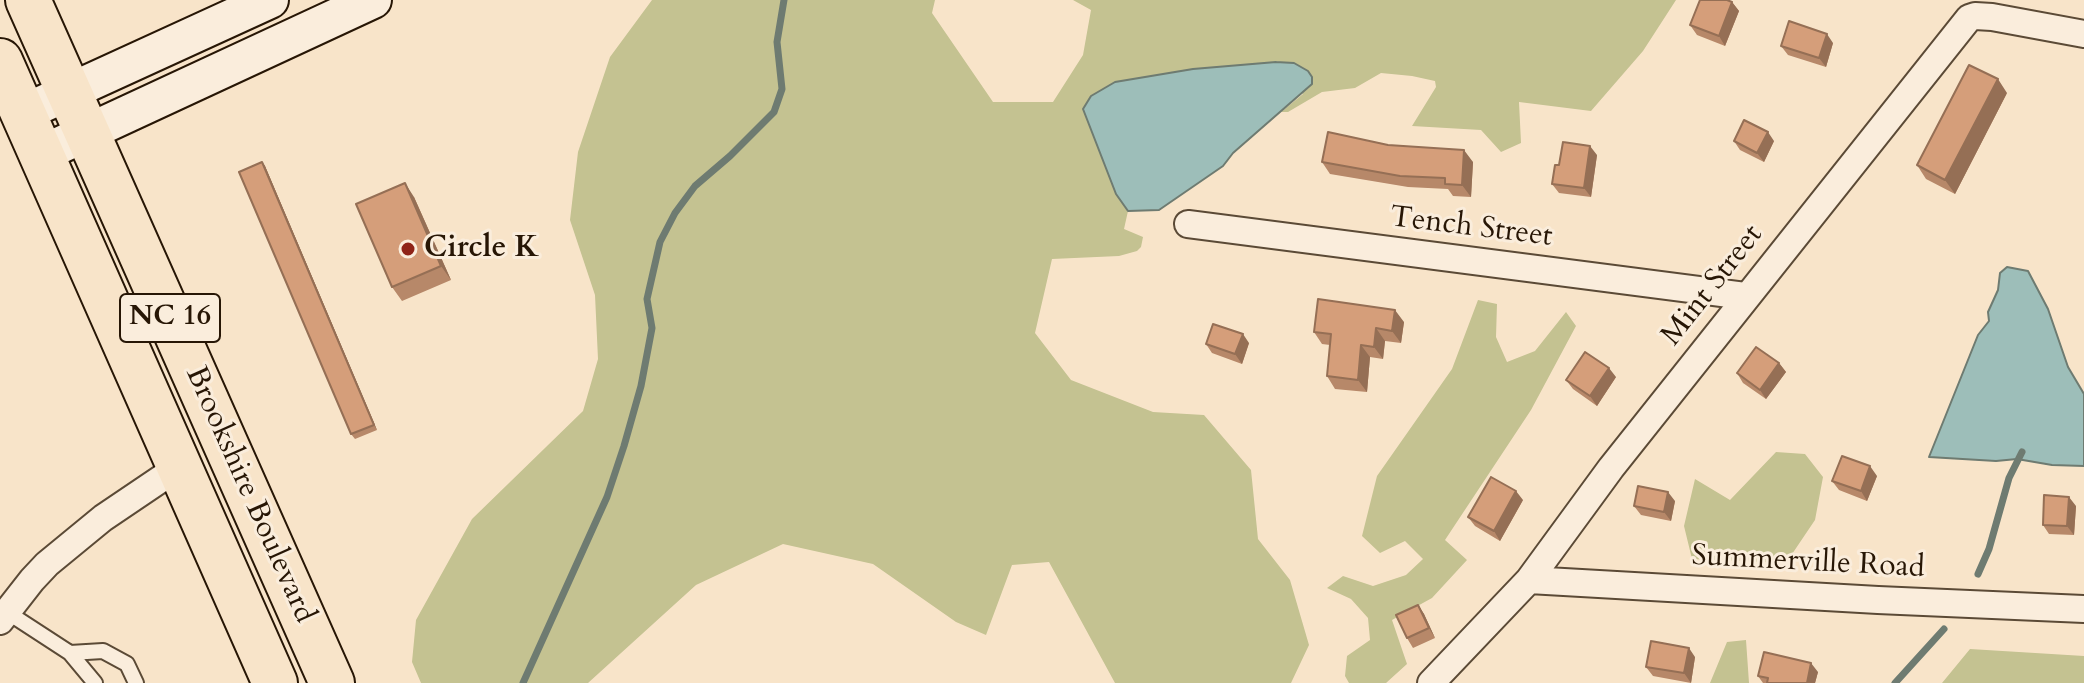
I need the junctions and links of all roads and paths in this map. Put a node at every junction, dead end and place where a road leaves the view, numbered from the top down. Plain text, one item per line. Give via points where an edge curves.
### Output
1 (28, 0) edge
2 (270, 0) edge
3 (373, 0) edge
4 (2084, 34) edge
5 (9, 89) edge
6 (69, 93) junction
7 (87, 132) junction
8 (41, 154) junction
9 (1188, 224) dead end
10 (88, 259) junction
11 (1745, 296) junction
12 (217, 423) junction
13 (180, 466) junction
14 (1529, 580) junction
15 (2084, 609) edge
16 (4, 616) edge
17 (70, 653) junction
18 (95, 683) edge
19 (136, 683) edge
20 (275, 683) edge
21 (309, 683) edge
22 (332, 683) edge
23 (1431, 683) edge

1 - 6 highway, Brookshire Boulevard / NC 16
2 - 6 main road
3 - 7 main road
4 - 11 street, Mint Street via 1992,17 1969,18
5 - 6 main road
5 - 8 highway, Brookshire Boulevard / NC 16
6 - 7 highway, Brookshire Boulevard / NC 16
7 - 8 main road
7 - 12 highway, Brookshire Boulevard / NC 16
8 - 10 highway, Brookshire Boulevard / NC 16
9 - 11 street, Tench Street
10 - 12 highway via 130,304 182,420 200,427
10 - 13 highway, Brookshire Boulevard / NC 16
11 - 14 street, Mint Street
12 - 22 highway, Brookshire Boulevard / NC 16
13 - 16 street via 47,564
13 - 20 highway, Brookshire Boulevard / NC 16
13 - 21 highway via 206,484 259,605
14 - 15 street, Summerville Road
14 - 23 street, Mint Street
16 - 17 lane
17 - 18 lane
17 - 19 lane via 103,651 127,664

